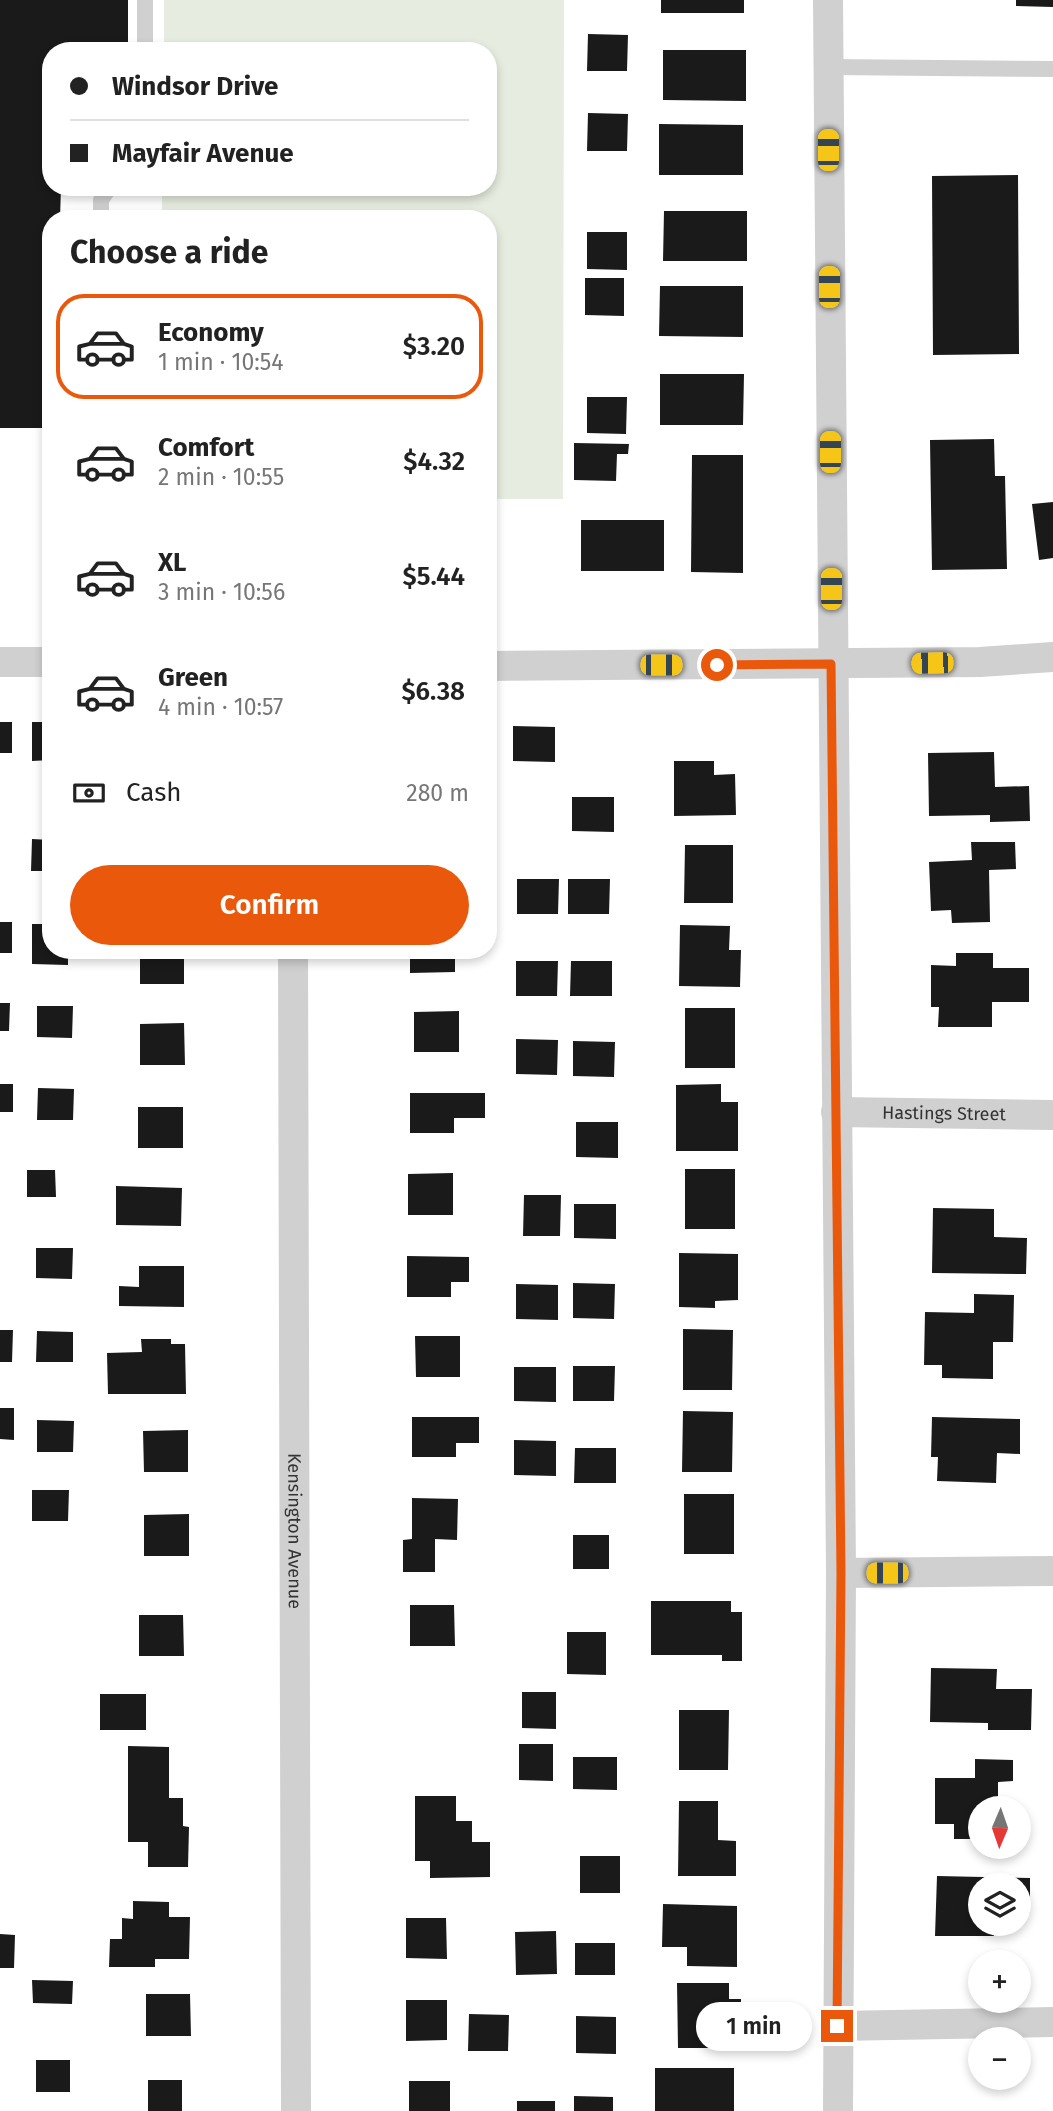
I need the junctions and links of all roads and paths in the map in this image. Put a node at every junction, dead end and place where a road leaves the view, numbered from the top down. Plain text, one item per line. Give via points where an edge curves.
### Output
1 (145, 0) edge
2 (828, 0) edge
3 (145, 42) edge
4 (827, 67) junction
5 (1053, 69) edge
6 (1053, 657) edge
7 (0, 662) edge
8 (42, 662) edge
9 (831, 664) junction
10 (497, 666) edge
11 (293, 959) edge
12 (836, 1112) junction
13 (1053, 1115) edge
14 (1053, 1571) edge
15 (841, 1573) junction
16 (1053, 2022) edge
17 (837, 2026) junction
18 (296, 2111) edge
19 (838, 2111) edge

1 - 3 lane
2 - 4 street
4 - 5 lane
4 - 9 street
6 - 9 street
7 - 8 street
9 - 10 street
9 - 12 street
11 - 18 street, Kensington Avenue
12 - 13 street, Hastings Street
12 - 15 street
14 - 15 street
15 - 17 street
16 - 17 street
17 - 19 street

